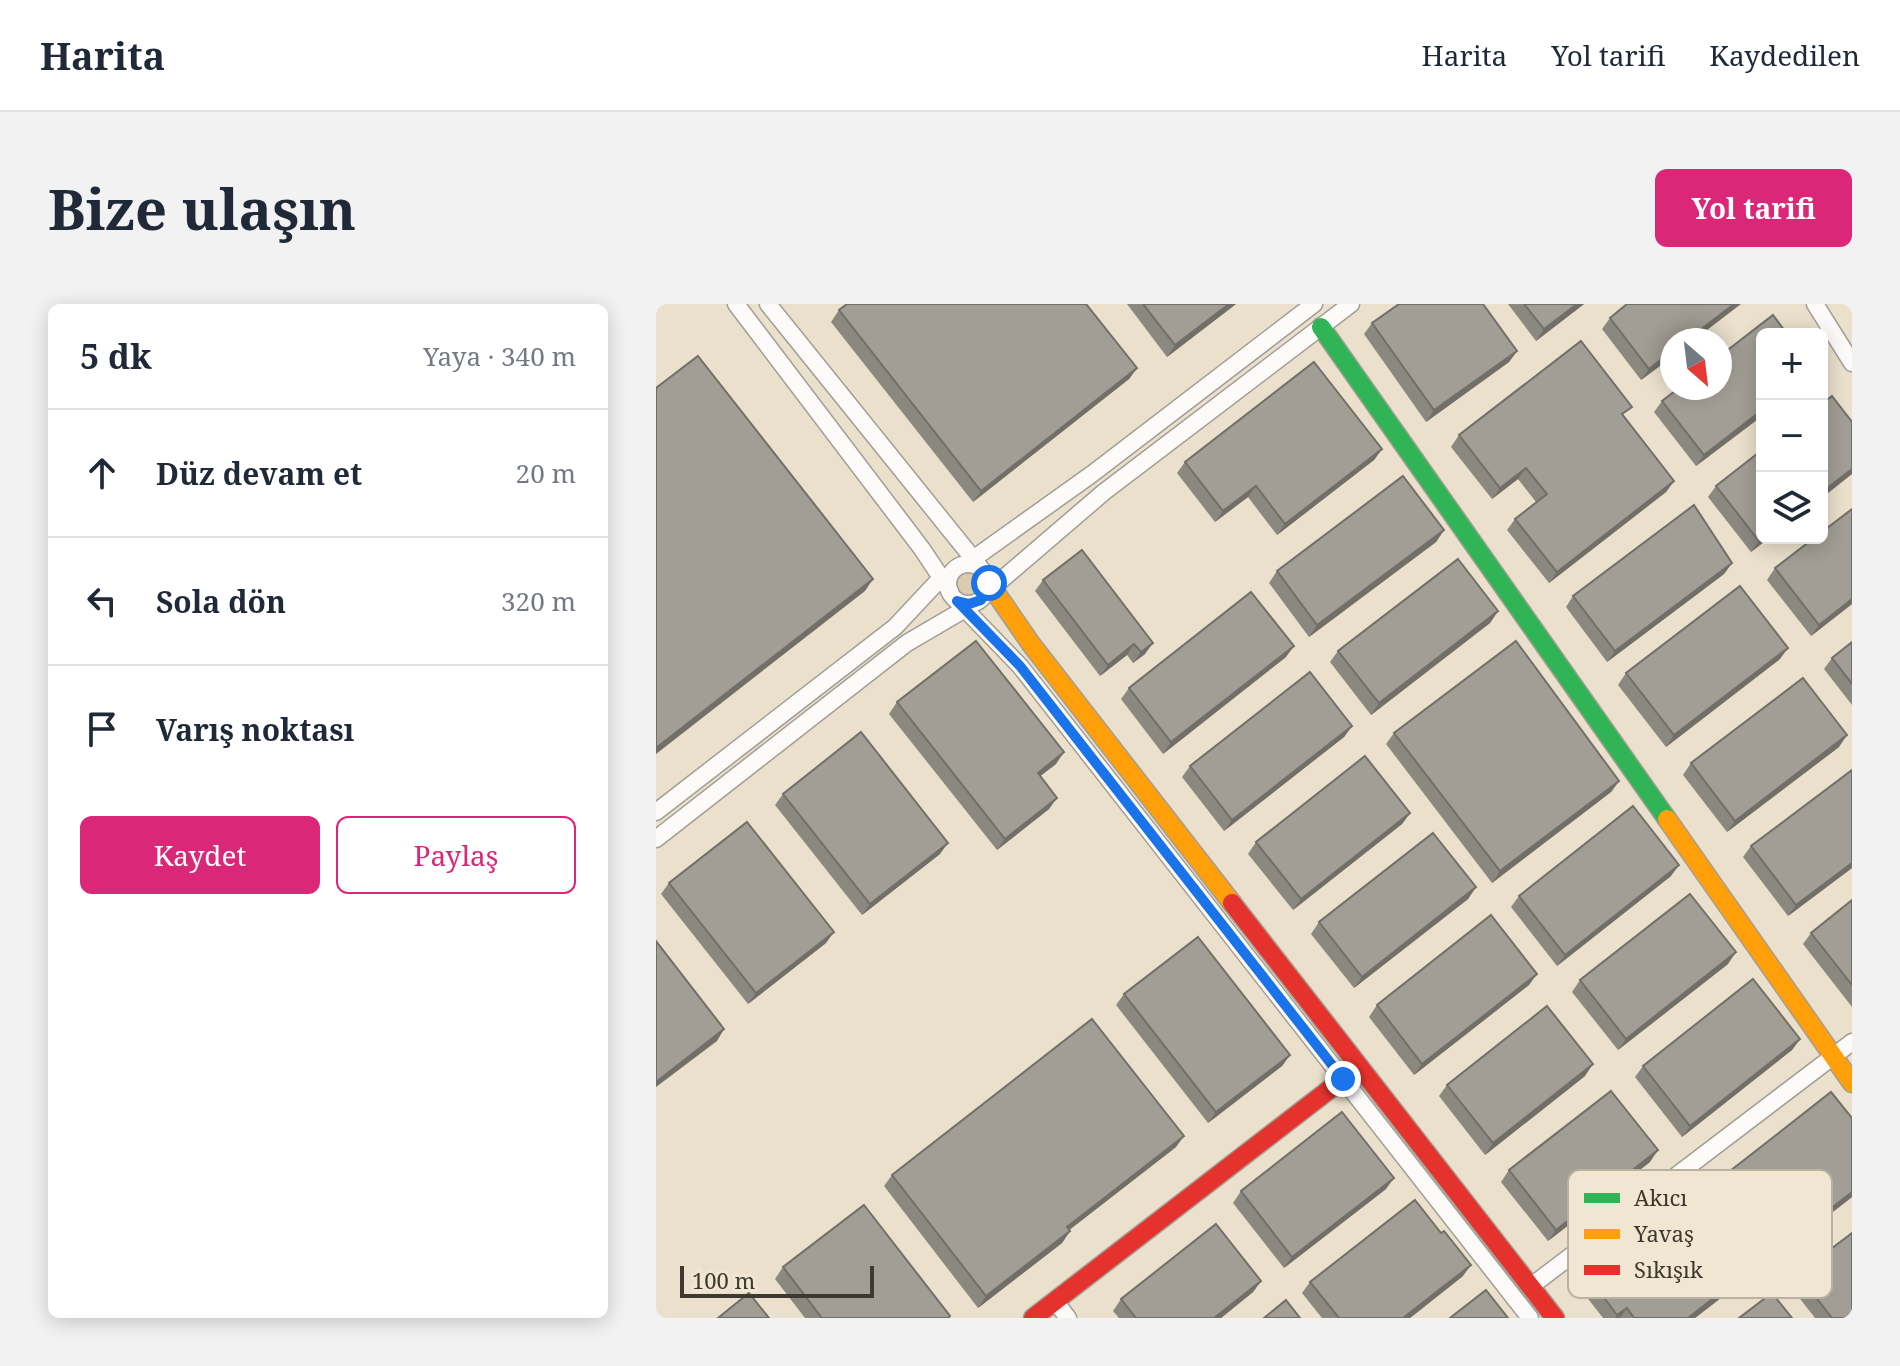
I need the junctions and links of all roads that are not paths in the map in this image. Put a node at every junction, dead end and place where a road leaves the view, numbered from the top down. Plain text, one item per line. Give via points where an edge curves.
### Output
1 (736, 304) edge
2 (768, 304) edge
3 (1314, 304) edge
4 (1351, 304) edge
5 (1815, 304) edge
6 (1321, 327) junction
7 (1852, 363) edge
8 (984, 574) junction
9 (953, 595) junction
10 (656, 812) edge
11 (656, 839) edge
12 (1852, 1042) edge
13 (1833, 1057) junction
14 (1343, 1079) junction
15 (1852, 1083) edge
16 (1684, 1170) edge
17 (1568, 1258) edge
18 (1530, 1287) junction
19 (1055, 1301) junction
20 (1033, 1318) edge
21 (1068, 1318) edge
22 (1530, 1318) edge
23 (1555, 1318) edge

1 - 9 street
2 - 8 street
3 - 8 street via 1092,474
4 - 6 street
5 - 7 street
6 - 8 street via 1104,492
6 - 13 street
8 - 9 street via 981,600 969,604
8 - 9 street via 968,564 956,568 949,578
8 - 18 street via 1031,644
9 - 10 street via 895,627
9 - 11 street via 907,643
9 - 14 street via 1020,666
12 - 13 street
13 - 15 street
13 - 16 street
14 - 19 street
14 - 22 street
17 - 18 street
18 - 23 street
19 - 20 street
19 - 21 street

